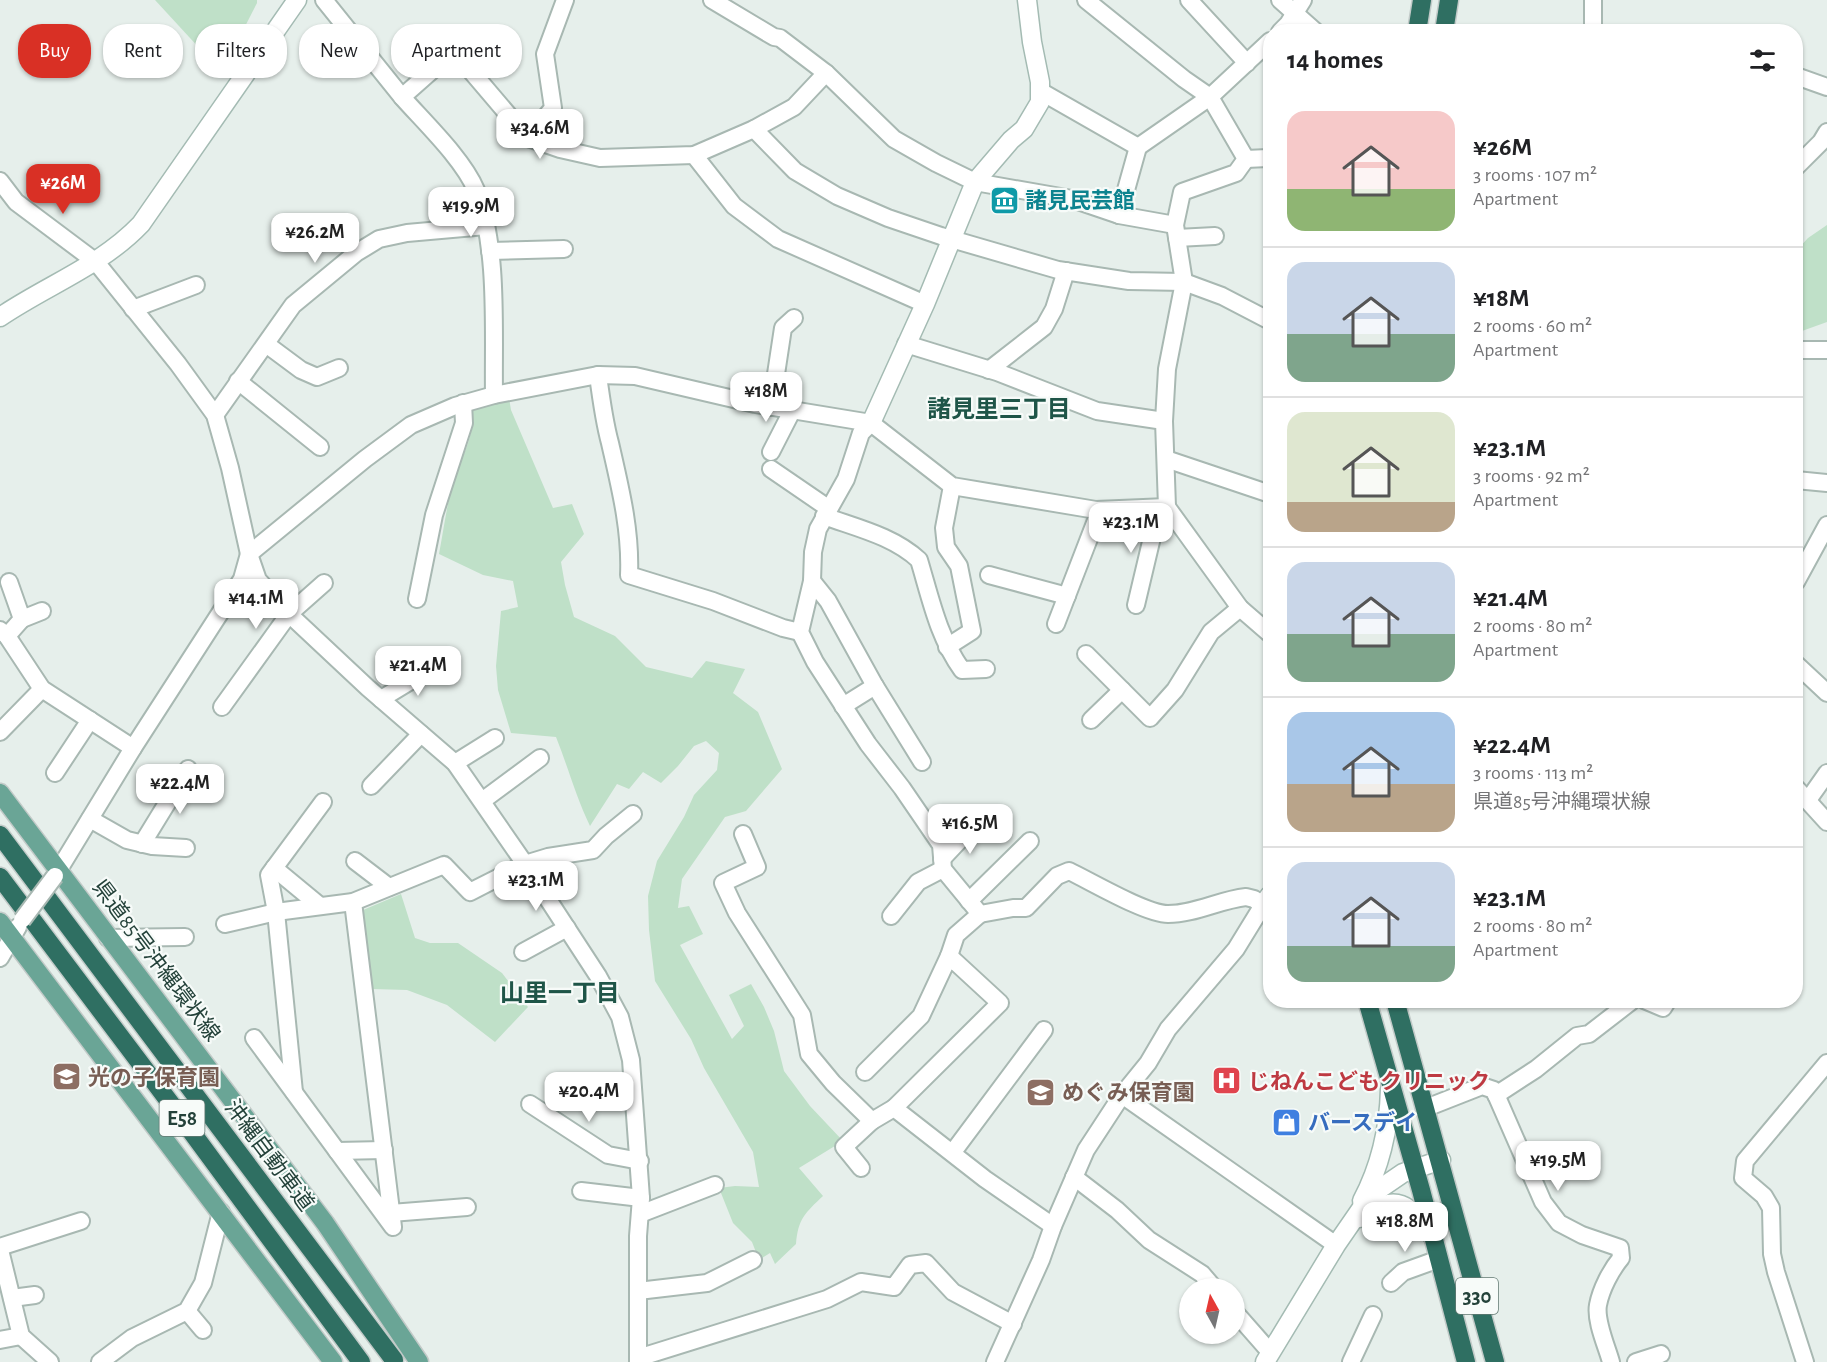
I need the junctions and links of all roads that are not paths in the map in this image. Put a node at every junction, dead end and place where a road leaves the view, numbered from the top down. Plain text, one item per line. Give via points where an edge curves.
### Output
1 (297, 0) edge
2 (324, 0) edge
3 (565, 0) edge
4 (712, 0) edge
5 (1028, 0) edge
6 (1086, 0) edge
7 (1189, 0) edge
8 (1280, 0) edge
9 (1422, 0) edge
10 (1449, 0) edge
11 (1593, 0) edge
12 (1298, 6) edge
13 (1288, 24) edge
14 (1310, 24) edge
15 (1418, 24) edge
16 (1445, 24) edge
17 (1593, 24) edge
18 (1263, 48) edge
19 (1247, 63) junction
20 (826, 73) junction
21 (1803, 78) edge
22 (1827, 87) edge
23 (1040, 90) junction
24 (402, 97) junction
25 (1210, 97) junction
26 (754, 129) junction
27 (1827, 132) edge
28 (528, 138) junction
29 (1138, 147) junction
30 (694, 155) junction
31 (1263, 158) edge
32 (1246, 159) junction
33 (1803, 160) edge
34 (975, 182) junction
35 (2, 190) edge
36 (1119, 215) junction
37 (486, 226) junction
38 (1176, 231) junction
39 (1215, 236) dead end
40 (952, 240) junction
41 (564, 249) dead end
42 (490, 250) junction
43 (96, 262) junction
44 (1066, 271) junction
45 (1184, 282) junction
46 (196, 285) dead end
47 (925, 304) junction
48 (133, 309) junction
49 (0, 317) edge
50 (1263, 317) edge
51 (794, 318) dead end
52 (266, 344) junction
53 (906, 345) junction
54 (1803, 350) edge
55 (1827, 350) edge
56 (339, 368) dead end
57 (989, 370) junction
58 (598, 375) junction
59 (238, 381) junction
60 (494, 395) junction
61 (463, 403) junction
62 (771, 407) junction
63 (792, 411) junction
64 (214, 415) junction
65 (1164, 421) junction
66 (871, 423) junction
67 (320, 447) dead end
68 (771, 452) dead end
69 (1166, 459) junction
70 (771, 469) dead end
71 (1803, 481) edge
72 (1827, 483) edge
73 (952, 486) junction
74 (1263, 490) edge
75 (1161, 508) junction
76 (1100, 510) junction
77 (826, 512) junction
78 (1827, 525) edge
79 (249, 554) junction
80 (1803, 569) edge
81 (989, 574) dead end
82 (812, 581) junction
83 (9, 582) dead end
84 (324, 583) dead end
85 (1067, 596) junction
86 (417, 599) dead end
87 (1136, 605) dead end
88 (1240, 608) junction
89 (42, 611) dead end
90 (290, 614) junction
91 (22, 619) junction
92 (1056, 624) dead end
93 (1263, 628) edge
94 (800, 632) junction
95 (3, 633) edge
96 (947, 647) junction
97 (1086, 654) dead end
98 (437, 665) dead end
99 (986, 669) dead end
100 (1803, 671) edge
101 (875, 687) junction
102 (42, 689) junction
103 (1122, 690) junction
104 (1827, 693) edge
105 (381, 699) junction
106 (843, 706) junction
107 (222, 707) dead end
108 (90, 720) junction
109 (1091, 720) dead end
110 (0, 732) edge
111 (421, 734) junction
112 (495, 738) dead end
113 (133, 748) junction
114 (540, 758) dead end
115 (922, 762) dead end
116 (455, 763) junction
117 (188, 769) dead end
118 (55, 773) dead end
119 (1827, 773) edge
120 (371, 786) dead end
121 (0, 793) edge
122 (1803, 793) edge
123 (1803, 795) edge
124 (482, 801) junction
125 (323, 802) dead end
126 (633, 814) dead end
127 (90, 819) junction
128 (1827, 822) edge
129 (974, 826) dead end
130 (743, 834) dead end
131 (0, 835) edge
132 (1030, 841) dead end
133 (142, 844) junction
134 (186, 848) dead end
135 (355, 861) dead end
136 (525, 864) junction
137 (942, 864) junction
138 (274, 868) junction
139 (57, 873) junction
140 (0, 877) edge
141 (389, 887) junction
142 (1263, 900) edge
143 (969, 901) junction
144 (353, 902) junction
145 (320, 906) junction
146 (1263, 906) edge
147 (276, 912) junction
148 (980, 914) junction
149 (891, 916) dead end
150 (0, 922) edge
151 (225, 924) dead end
152 (567, 928) junction
153 (184, 937) dead end
154 (11, 938) junction
155 (108, 938) junction
156 (523, 952) dead end
157 (949, 956) junction
158 (0, 958) edge
159 (1369, 1008) edge
160 (1397, 1008) edge
161 (1623, 1008) edge
162 (1044, 1030) dead end
163 (255, 1038) dead end
164 (1827, 1063) edge
165 (865, 1072) dead end
166 (1390, 1083) junction
167 (294, 1093) junction
168 (1122, 1095) junction
169 (1496, 1095) junction
170 (530, 1104) dead end
171 (894, 1108) junction
172 (1426, 1108) junction
173 (872, 1121) junction
174 (384, 1150) junction
175 (337, 1151) junction
176 (953, 1152) junction
177 (1441, 1160) junction
178 (640, 1161) junction
179 (861, 1168) dead end
180 (1415, 1168) junction
181 (1074, 1177) junction
182 (715, 1185) dead end
183 (581, 1191) dead end
184 (640, 1206) junction
185 (467, 1207) dead end
186 (221, 1212) junction
187 (391, 1213) junction
188 (81, 1221) dead end
189 (1350, 1224) junction
190 (1053, 1226) junction
191 (1434, 1240) junction
192 (1336, 1245) junction
193 (0, 1249) edge
194 (1439, 1259) junction
195 (753, 1260) dead end
196 (1205, 1278) edge
197 (1391, 1283) dead end
198 (638, 1291) junction
199 (35, 1295) dead end
200 (12, 1298) junction
201 (187, 1311) junction
202 (1373, 1315) dead end
203 (1013, 1324) junction
204 (1245, 1326) edge
205 (202, 1330) dead end
206 (21, 1336) junction
207 (0, 1340) edge
208 (1661, 1354) dead end
209 (1268, 1357) edge
210 (394, 1360) dead end
211 (638, 1360) edge
212 (50, 1362) edge
213 (100, 1362) edge
214 (333, 1362) edge
215 (361, 1362) edge
216 (419, 1362) edge
217 (995, 1362) edge
218 (1351, 1362) edge
219 (1466, 1362) edge
220 (1495, 1362) edge
221 (1611, 1362) edge
222 (1636, 1362) edge
223 (1805, 1362) edge

1 - 43 street via 141,224
2 - 24 street
3 - 28 street via 545,54 553,108
4 - 20 street via 780,38
5 - 23 street
6 - 25 street
7 - 19 street
8 - 12 street
9 - 15 highway
10 - 16 highway
11 - 17 street
12 - 13 street
12 - 14 street
18 - 19 street
19 - 25 street
20 - 26 street via 794,107
20 - 34 street via 894,139
21 - 22 street
23 - 29 street
23 - 34 street via 1040,102 1024,129
24 - 28 street via 454,51
24 - 37 street via 459,163 476,189
25 - 29 street
25 - 32 street
26 - 30 street
26 - 40 street via 795,171 837,196
27 - 33 street
28 - 30 street via 600,158
29 - 36 street
30 - 47 street via 734,206 778,239
31 - 32 street
32 - 38 street via 1236,173 1182,192
34 - 36 street via 1072,199
34 - 40 street
35 - 43 street
36 - 38 street
37 - 42 street
37 - 52 street via 379,239 292,305
38 - 39 street
38 - 45 street
40 - 44 street
40 - 47 street
41 - 42 street
42 - 60 street
43 - 48 street
43 - 49 street
44 - 45 street via 1129,282
44 - 57 street via 1044,327
45 - 50 street
45 - 65 street via 1167,369
46 - 48 street
47 - 53 street
48 - 64 street
51 - 62 street via 783,328
52 - 56 street via 317,377
52 - 59 street
53 - 57 street
53 - 66 street
54 - 55 street
57 - 65 street via 1097,411
58 - 60 street
58 - 62 street via 635,376
58 - 94 street via 619,478 629,544 629,575
59 - 64 street
59 - 67 street
60 - 61 street
61 - 79 street via 411,425
61 - 86 street via 464,423 434,514
62 - 63 street
63 - 66 street
63 - 68 street
64 - 79 street
65 - 69 street
66 - 73 street
66 - 77 street via 861,433 846,479
69 - 74 street
69 - 75 street
70 - 77 street
71 - 72 street
73 - 76 street
73 - 96 street via 944,528 946,547 959,566 972,631
75 - 76 street
75 - 87 street
75 - 88 street
76 - 85 street
77 - 82 street via 813,552
77 - 96 street via 886,538 919,560
78 - 80 street
79 - 90 street via 258,580
79 - 113 street via 242,579
81 - 85 street
82 - 94 street
82 - 101 street via 828,601
83 - 91 street
84 - 90 street
85 - 92 street
88 - 93 street
88 - 103 street via 1211,632 1175,690 1150,718
89 - 91 street
90 - 105 street
90 - 107 street
91 - 95 street
94 - 106 street
95 - 102 street
96 - 99 street via 962,670
97 - 103 street
98 - 105 street
100 - 104 street
101 - 106 street
101 - 115 street
102 - 108 street
102 - 110 street
103 - 109 street
105 - 111 street
106 - 137 street via 941,845
108 - 113 street
108 - 118 street
111 - 116 street
111 - 120 street
112 - 116 street
113 - 127 street
114 - 124 street
116 - 124 street
117 - 133 street
119 - 122 street
121 - 139 main road, 県道85号沖縄環状線
123 - 128 street
124 - 136 street
125 - 138 street
126 - 136 street via 592,850
127 - 133 street
127 - 139 street
129 - 137 street
130 - 173 street via 757,867 723,883 737,913 802,1015 808,1054
131 - 210 highway, 沖縄自動車道 / E58
132 - 143 street
133 - 134 street
135 - 141 street
136 - 141 street via 470,892 444,865
136 - 152 street
137 - 143 street
137 - 149 street via 918,882
138 - 145 street
138 - 147 street via 269,875
139 - 154 street, bridge
139 - 155 main road, 県道85号沖縄環状線
140 - 215 highway, E58
141 - 144 street
142 - 148 street via 1246,897 1167,914 1148,909 1070,871 1057,876 1026,908
143 - 148 street
144 - 145 street
144 - 174 street
145 - 147 street
146 - 168 street via 1236,949 1168,1029 1148,1063
147 - 151 street
147 - 167 street
148 - 157 street via 956,935
150 - 154 main road
152 - 156 street
152 - 178 street via 620,1017 632,1060
153 - 155 street
154 - 158 street
154 - 186 main road
155 - 216 main road, 県道85号沖縄環状線 via 325,1223
157 - 165 street via 921,1016
157 - 171 street via 1000,1003
159 - 166 highway, 330
160 - 172 highway, 330
161 - 169 street
162 - 176 street
163 - 167 street
164 - 223 street via 1745,1161 1743,1178 1764,1196 1771,1208 1772,1254
166 - 180 highway, 330
166 - 189 street via 1386,1140
167 - 175 street
168 - 181 street via 1086,1150
168 - 192 street
169 - 172 street via 1494,1090 1482,1086
169 - 221 street via 1543,1202 1559,1224 1620,1248 1621,1258 1597,1306
170 - 178 street via 608,1155
171 - 173 street
171 - 176 street
172 - 177 highway, 330
173 - 179 street via 844,1147
174 - 175 street
174 - 187 street
175 - 187 street via 393,1227
176 - 190 street
177 - 180 street
177 - 220 highway, 330
178 - 184 street
180 - 189 street via 1381,1188
180 - 191 highway, 330
181 - 190 street
181 - 196 street via 1118,1210 1149,1240
182 - 184 street
183 - 184 street
184 - 198 street
185 - 187 street
186 - 201 street via 203,1283
186 - 214 main road
188 - 193 street
189 - 191 street via 1371,1210 1404,1204
189 - 192 street
190 - 203 street
191 - 194 highway, 330
192 - 209 street
193 - 200 street
194 - 197 street via 1403,1272
194 - 219 highway, 330
195 - 198 street via 707,1283
198 - 211 street
199 - 200 street
200 - 206 street
201 - 205 street
201 - 213 street via 132,1338
202 - 218 street
203 - 211 street via 953,1292 926,1263 910,1265 894,1287 861,1282 827,1299
203 - 217 street
204 - 209 street
206 - 207 street
206 - 212 street
208 - 222 street

